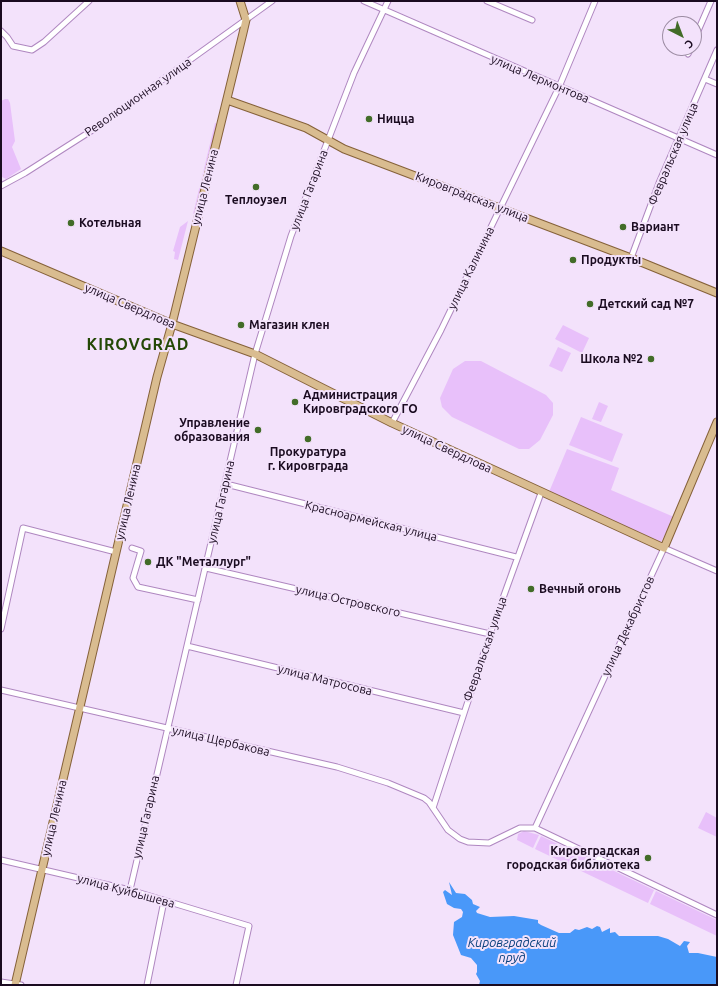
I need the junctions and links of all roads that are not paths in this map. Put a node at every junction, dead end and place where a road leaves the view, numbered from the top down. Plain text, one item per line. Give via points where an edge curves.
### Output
1 (89, 1) edge
2 (240, 1) edge
3 (272, 1) edge
4 (364, 1) edge
5 (388, 1) edge
6 (487, 1) edge
7 (595, 1) edge
8 (711, 1) edge
9 (383, 10) junction
10 (246, 20) junction
11 (532, 20) dead end
12 (702, 22) edge
13 (1, 31) edge
14 (717, 50) edge
15 (705, 79) junction
16 (717, 84) edge
17 (559, 87) junction
18 (227, 100) junction
19 (328, 139) junction
20 (679, 139) junction
21 (717, 155) edge
22 (1, 186) edge
23 (500, 208) junction
24 (1, 252) edge
25 (631, 258) junction
26 (717, 293) edge
27 (172, 324) junction
28 (255, 354) junction
29 (392, 422) junction
30 (717, 422) edge
31 (226, 484) junction
32 (541, 493) junction
33 (132, 548) dead end
34 (664, 548) junction
35 (116, 552) junction
36 (516, 557) junction
37 (206, 568) junction
38 (717, 572) edge
39 (198, 600) junction
40 (1, 629) edge
41 (490, 634) junction
42 (186, 646) junction
43 (1, 690) edge
44 (79, 708) junction
45 (464, 713) junction
46 (167, 729) junction
47 (433, 808) junction
48 (535, 828) junction
49 (1, 860) edge
50 (42, 870) junction
51 (130, 890) junction
52 (164, 900) junction
53 (717, 915) edge
54 (1, 982) edge
55 (17, 985) edge
56 (147, 985) edge
57 (236, 985) edge

1 - 13 street via 32,50 13,46
2 - 10 main road
3 - 10 street, Революционная улица
4 - 9 street, улица Лермонтова
5 - 9 street, улица Гагарина
6 - 11 street
7 - 17 street, улица Калинина
8 - 12 street
9 - 17 street, улица Лермонтова
9 - 19 street, улица Гагарина via 354,72
10 - 18 main road, улица Ленина
10 - 22 street, Революционная улица via 91,131
14 - 15 street, Февральская улица
15 - 16 street
15 - 20 street, Февральская улица
17 - 20 street, улица Лермонтова
17 - 23 street, улица Калинина
18 - 19 main road, Кировградская улица via 306,128
18 - 27 main road, улица Ленина
19 - 23 main road, Кировградская улица via 344,149
19 - 28 street, улица Гагарина via 291,236
20 - 21 street, улица Лермонтова
20 - 25 street, Февральская улица
23 - 25 main road, Кировградская улица
23 - 29 street, улица Калинина via 441,330
24 - 27 main road, улица Свердлова
25 - 26 main road, Кировградская улица
27 - 28 main road, улица Свердлова
27 - 35 main road, улица Ленина
28 - 29 main road, улица Свердлова
28 - 31 street, улица Гагарина
29 - 32 main road, улица Свердлова
30 - 34 main road, улица Декабристов
31 - 36 street, Красноармейская улица
31 - 37 street, улица Гагарина
32 - 34 main road, улица Свердлова
32 - 36 street, Февральская улица
33 - 39 street via 141,551 133,578 138,587
34 - 38 street, улица Свердлова
34 - 48 street, улица Декабристов
35 - 40 street via 23,528
35 - 44 main road, улица Ленина
36 - 41 street, Февральская улица
37 - 39 street, улица Гагарина
37 - 41 street, улица Островского
39 - 42 street, улица Гагарина
41 - 45 street, Февральская улица
42 - 45 street, улица Матросова
42 - 46 street, улица Гагарина
43 - 44 street, улица Щербакова
44 - 46 street, улица Щербакова
44 - 50 main road, улица Ленина
45 - 47 street, Февральская улица
46 - 47 street, улица Щербакова via 337,767 416,794 429,802
46 - 51 street, улица Гагарина
47 - 48 street, улица Щербакова via 452,834 472,843 484,844 520,828
48 - 53 street
49 - 50 street, улица Куйбышева
50 - 51 street, улица Куйбышева
50 - 55 main road, улица Ленина
51 - 52 street, улица Куйбышева
52 - 56 street
52 - 57 street, улица Куйбышева via 249,926
54 - 55 street

